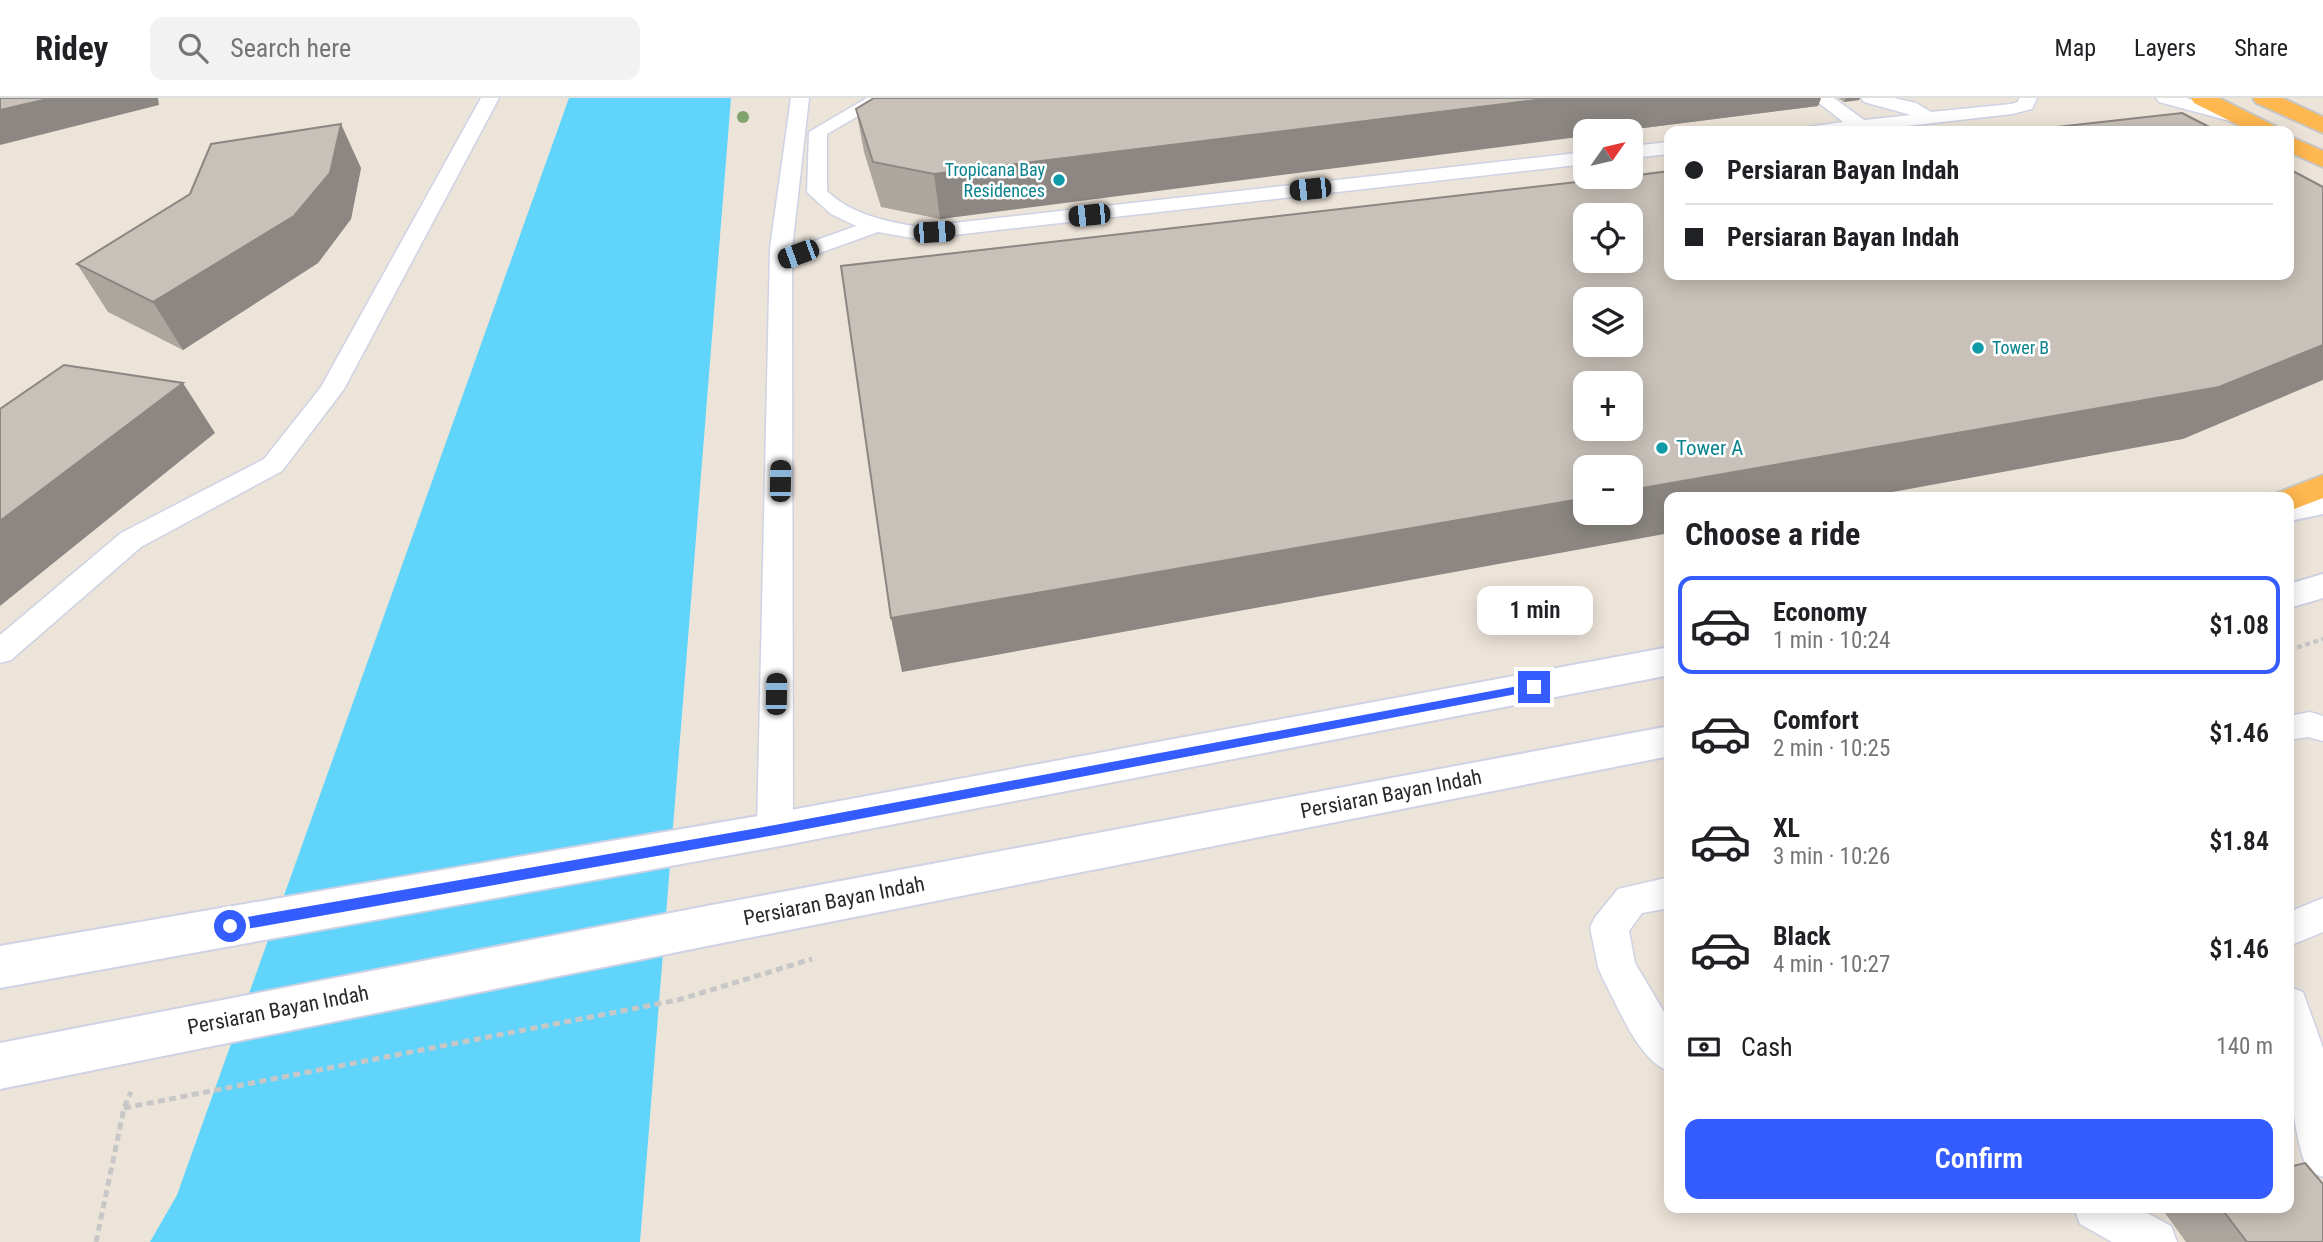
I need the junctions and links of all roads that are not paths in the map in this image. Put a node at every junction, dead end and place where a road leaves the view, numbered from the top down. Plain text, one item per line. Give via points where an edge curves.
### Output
1 (490, 98) edge
2 (800, 98) edge
3 (880, 98) edge
4 (1822, 98) edge
5 (1870, 98) edge
6 (2028, 98) edge
7 (2038, 98) edge
8 (2165, 98) edge
9 (2202, 98) edge
10 (2273, 101) edge
11 (1930, 118) junction
12 (2241, 118) junction
13 (1860, 126) joint
14 (2257, 126) edge
15 (2323, 127) edge
16 (2294, 146) edge
17 (1664, 149) edge
18 (1643, 151) edge
19 (1573, 159) edge
20 (2323, 160) edge
21 (867, 223) junction
22 (781, 254) junction
23 (2323, 485) edge
24 (2294, 498) edge
25 (2323, 503) edge
26 (2294, 509) edge
27 (2323, 586) edge
28 (2294, 595) edge
29 (0, 652) edge
30 (1664, 662) edge
31 (2294, 727) edge
32 (2323, 729) edge
33 (1664, 742) edge
34 (775, 830) junction
35 (1664, 893) edge
36 (2323, 914) edge
37 (2294, 928) edge
38 (0, 967) edge
39 (2294, 1020) edge
40 (1664, 1046) edge
41 (0, 1066) edge
42 (2323, 1156) edge
43 (2105, 1213) edge
44 (2155, 1242) edge

1 - 29 lane via 332,388 272,465 131,540
2 - 22 lane
3 - 21 lane via 818,132 817,192 827,204
4 - 13 lane
5 - 11 lane via 1910,107
6 - 7 lane
6 - 11 lane via 2026,105 2012,109
8 - 12 lane
9 - 12 highway
10 - 15 highway
11 - 13 lane
12 - 14 highway
16 - 20 highway
17 - 18 lane
19 - 21 lane via 951,231 918,233
21 - 22 lane
22 - 34 lane
23 - 24 highway
25 - 26 street
27 - 28 street
30 - 34 street
31 - 32 lane via 2310,723
33 - 41 street, Persiaran Bayan Indah
34 - 38 street
35 - 40 lane via 1632,900 1609,927 1617,967
36 - 37 lane
39 - 42 lane via 2310,1071
43 - 44 lane

